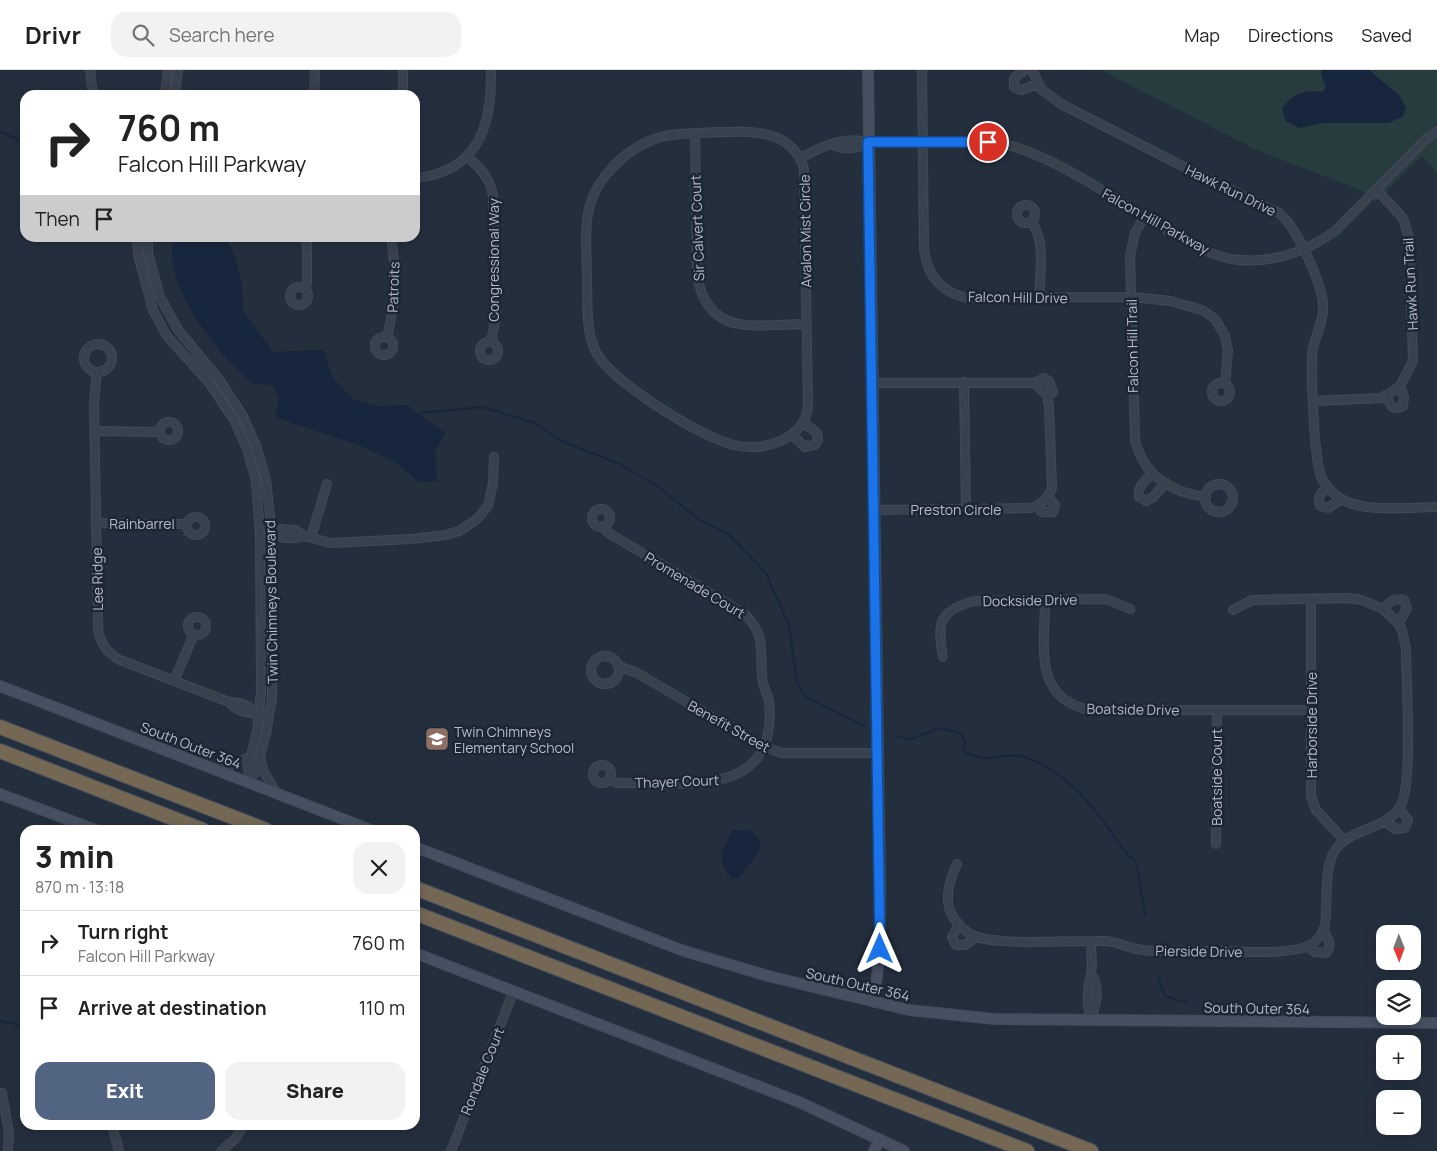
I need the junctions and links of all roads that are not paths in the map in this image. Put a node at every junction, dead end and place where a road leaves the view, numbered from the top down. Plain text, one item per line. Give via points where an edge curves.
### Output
1 (90, 70) edge
2 (168, 70) edge
3 (178, 70) edge
4 (315, 70) edge
5 (403, 70) edge
6 (491, 70) edge
7 (868, 70) edge
8 (922, 70) edge
9 (1025, 70) edge
10 (1032, 70) edge
11 (1038, 84) junction
12 (92, 90) edge
13 (166, 90) edge
14 (176, 90) edge
15 (314, 90) edge
16 (403, 90) edge
17 (1437, 131) edge
18 (695, 133) junction
19 (868, 142) junction
20 (924, 143) junction
21 (468, 156) junction
22 (801, 158) junction
23 (420, 178) edge
24 (1377, 190) junction
25 (1144, 217) junction
26 (1031, 221) dead end
27 (137, 242) edge
28 (148, 242) edge
29 (307, 242) edge
30 (392, 242) edge
31 (1303, 250) junction
32 (304, 288) dead end
33 (1132, 297) junction
34 (1039, 298) junction
35 (807, 324) junction
36 (387, 337) dead end
37 (491, 342) dead end
38 (97, 372) dead end
39 (964, 382) junction
40 (873, 383) junction
41 (1225, 384) dead end
42 (1400, 386) junction
43 (1385, 395) junction
44 (1314, 401) junction
45 (803, 422) junction
46 (95, 432) junction
47 (160, 432) dead end
48 (792, 435) junction
49 (494, 457) dead end
50 (1153, 473) junction
51 (1166, 483) junction
52 (327, 484) dead end
53 (1327, 486) junction
54 (1048, 497) junction
55 (1206, 497) dead end
56 (1342, 499) junction
57 (1037, 507) junction
58 (1437, 507) edge
59 (966, 509) junction
60 (875, 510) junction
61 (96, 523) junction
62 (187, 524) dead end
63 (604, 526) dead end
64 (273, 533) junction
65 (260, 534) junction
66 (308, 536) junction
67 (1311, 599) junction
68 (1045, 600) junction
69 (1130, 609) dead end
70 (1234, 610) dead end
71 (1383, 610) junction
72 (1398, 624) junction
73 (194, 634) dead end
74 (943, 658) dead end
75 (618, 666) dead end
76 (174, 681) junction
77 (0, 686) edge
78 (1216, 710) junction
79 (1311, 710) junction
80 (259, 714) junction
81 (269, 716) junction
82 (0, 727) edge
83 (764, 747) junction
84 (0, 751) edge
85 (879, 753) junction
86 (251, 756) junction
87 (260, 757) junction
88 (214, 768) junction
89 (248, 778) junction
90 (609, 779) dead end
91 (276, 792) junction
92 (0, 794) edge
93 (1399, 808) junction
94 (1385, 821) junction
95 (83, 825) edge
96 (190, 825) edge
97 (253, 825) edge
98 (358, 825) edge
99 (1344, 840) junction
100 (1216, 844) dead end
101 (420, 849) edge
102 (957, 864) dead end
103 (420, 890) edge
104 (420, 915) edge
105 (959, 924) junction
106 (1323, 931) junction
107 (976, 936) junction
108 (1091, 942) junction
109 (1307, 946) junction
110 (420, 955) edge
111 (514, 990) junction
112 (874, 1002) junction
113 (1091, 1020) junction
114 (1437, 1023) edge
115 (2, 1093) dead end
116 (113, 1130) edge
117 (241, 1130) edge
118 (880, 1139) junction
119 (8, 1151) edge
120 (119, 1151) edge
121 (221, 1151) edge
122 (451, 1151) edge
123 (874, 1151) edge
124 (904, 1151) edge
125 (1027, 1151) edge
126 (1091, 1151) edge

1 - 12 street
2 - 13 street
3 - 14 street
4 - 15 street
5 - 16 street
6 - 21 street via 489,116 483,133
7 - 19 street
8 - 20 street, Falcon Hill Drive
9 - 11 street via 1014,78 1014,87 1021,90
10 - 11 street, Hawk Run Drive
11 - 31 street, Hawk Run Drive via 1061,104 1279,213 1291,225
17 - 24 street, Falcon Hill Parkway
18 - 22 street, Avalon Mist Circle via 772,134 787,142
18 - 35 street, Sir Calvert Court via 697,276 700,293 707,306 721,319 736,324
18 - 48 street, Avalon Mist Circle via 664,136 639,145 612,167 595,193 587,219 588,318 592,342 620,381 705,433 742,446 774,444
19 - 20 street, Falcon Hill Parkway
19 - 22 street, Falcon Hill Parkway via 842,140
19 - 40 street
20 - 25 street, Falcon Hill Parkway via 976,142 1012,146 1063,170
20 - 34 street, Falcon Hill Drive via 924,249 930,274 938,284 968,298
21 - 23 street via 430,177
21 - 37 street, Congressional Way via 492,185 496,316
22 - 35 street, Avalon Mist Circle via 805,179
24 - 31 street, Falcon Hill Parkway via 1335,231
24 - 42 street, Hawk Run Trail via 1403,218 1409,238 1412,361
25 - 31 street, Falcon Hill Parkway via 1206,251 1229,258 1272,259
25 - 33 street, Falcon Hill Trail via 1135,233 1130,256
26 - 34 street via 1038,235 1041,262
27 - 65 street, Twin Chimneys Boulevard via 153,310 173,344 210,384 234,420 247,449 256,482
28 - 64 street, Twin Chimneys Boulevard via 148,254 160,297 178,330 218,378 243,416 256,446 266,480
29 - 32 street via 307,284
30 - 36 street, Patroits via 396,266 394,310
31 - 44 street, Hawk Run Drive via 1322,295 1323,311 1313,354
33 - 34 street, Falcon Hill Drive
33 - 41 street, Falcon Hill Drive via 1170,301 1202,310 1215,319 1222,328 1228,350
33 - 50 street, Falcon Hill Trail via 1134,428 1138,450
35 - 45 street, Avalon Mist Circle via 808,406
38 - 46 street, Lee Ridge
39 - 40 street, Preston Circle
39 - 54 street, Preston Circle via 1034,383 1043,390 1048,397 1052,488
39 - 59 street
40 - 60 street
42 - 43 street
42 - 43 street, Hawk Run Trail via 1403,406 1392,407
43 - 44 street via 1382,398
44 - 53 street, Hawk Run Drive via 1315,448 1319,471
45 - 48 street, Avalon Mist Circle
45 - 48 street via 817,433 815,445 805,447
46 - 47 street
46 - 61 street, Lee Ridge
49 - 66 street via 494,484 488,506 476,520 459,531 420,538 331,543
50 - 51 street, Falcon Hill Trail
50 - 51 street via 1140,485 1139,497 1152,498
51 - 55 street, Falcon Hill Trail via 1179,492
52 - 66 street
53 - 56 street, Hawk Run Drive
53 - 56 street via 1320,494 1320,506 1328,508
54 - 57 street
54 - 57 street, Preston Circle via 1055,505 1053,512 1046,513
56 - 58 street, Hawk Run Drive via 1362,507
57 - 59 street, Preston Circle
59 - 60 street, Preston Circle
60 - 85 street
61 - 62 street, Rainbarrel
61 - 76 street, Lee Ridge via 100,640 107,651 120,660
63 - 83 street, Promenade Court via 608,532 752,620 762,646 763,685 769,703
64 - 65 street
64 - 66 street via 279,538
64 - 81 street, Twin Chimneys Boulevard via 272,698
65 - 80 street, Twin Chimneys Boulevard
67 - 70 street via 1252,600
67 - 71 street via 1362,600
67 - 79 street, Harborside Drive
68 - 69 street, Dockside Drive via 1106,599
68 - 74 street, Dockside Drive via 984,600 962,604 940,626 938,632
68 - 78 street, Boatside Drive via 1047,671 1050,684 1065,702 1090,710
71 - 72 street
71 - 72 street via 1396,598 1404,600 1407,608
72 - 93 street via 1406,649 1407,773
73 - 76 street
75 - 83 street, Benefit Street via 637,673
76 - 80 street, Lee Ridge via 229,702 252,707
77 - 88 street, South Outer 364
78 - 79 street, Boatside Drive
78 - 100 street, Boatside Court
79 - 99 street, Harborside Drive via 1311,796 1316,810
80 - 81 street, Lee Ridge
80 - 86 street, Twin Chimneys Boulevard
81 - 87 street, Twin Chimneys Boulevard
82 - 97 highway
83 - 85 street, Benefit Street via 782,753
83 - 90 street, Thayer Court via 756,760 739,774 721,781 617,783
84 - 96 highway
85 - 112 street via 880,949
86 - 88 street via 232,766
86 - 89 street, Twin Chimneys Boulevard
87 - 89 street, Twin Chimneys Boulevard via 255,773
87 - 91 street via 264,772
88 - 89 street, South Outer 364
89 - 91 street, South Outer 364
91 - 98 street, South Outer 364
92 - 95 street
93 - 94 street, Pierside Drive
93 - 94 street via 1408,820 1405,828 1394,829
94 - 99 street, Pierside Drive
99 - 106 street, Pierside Drive via 1331,858
101 - 112 street, South Outer 364 via 670,946 772,977
102 - 105 street, Pierside Drive via 950,878 947,900
103 - 126 highway
104 - 125 highway
105 - 107 street, Pierside Drive
105 - 107 street, Pierside Drive via 952,937 956,945 965,945
106 - 109 street
106 - 109 street, Pierside Drive via 1330,943 1326,953 1316,952
107 - 108 street, Pierside Drive via 986,940
108 - 109 street, Pierside Drive via 1108,941 1141,950 1270,951
108 - 113 street via 1091,974 1086,1001
110 - 111 street
111 - 118 street via 799,1102
111 - 122 street, Rondale Court
112 - 113 street, South Outer 364 via 944,1015
113 - 114 street, South Outer 364
115 - 119 street via 9,1134
116 - 120 street
117 - 121 street via 236,1139
118 - 123 street
118 - 124 street

